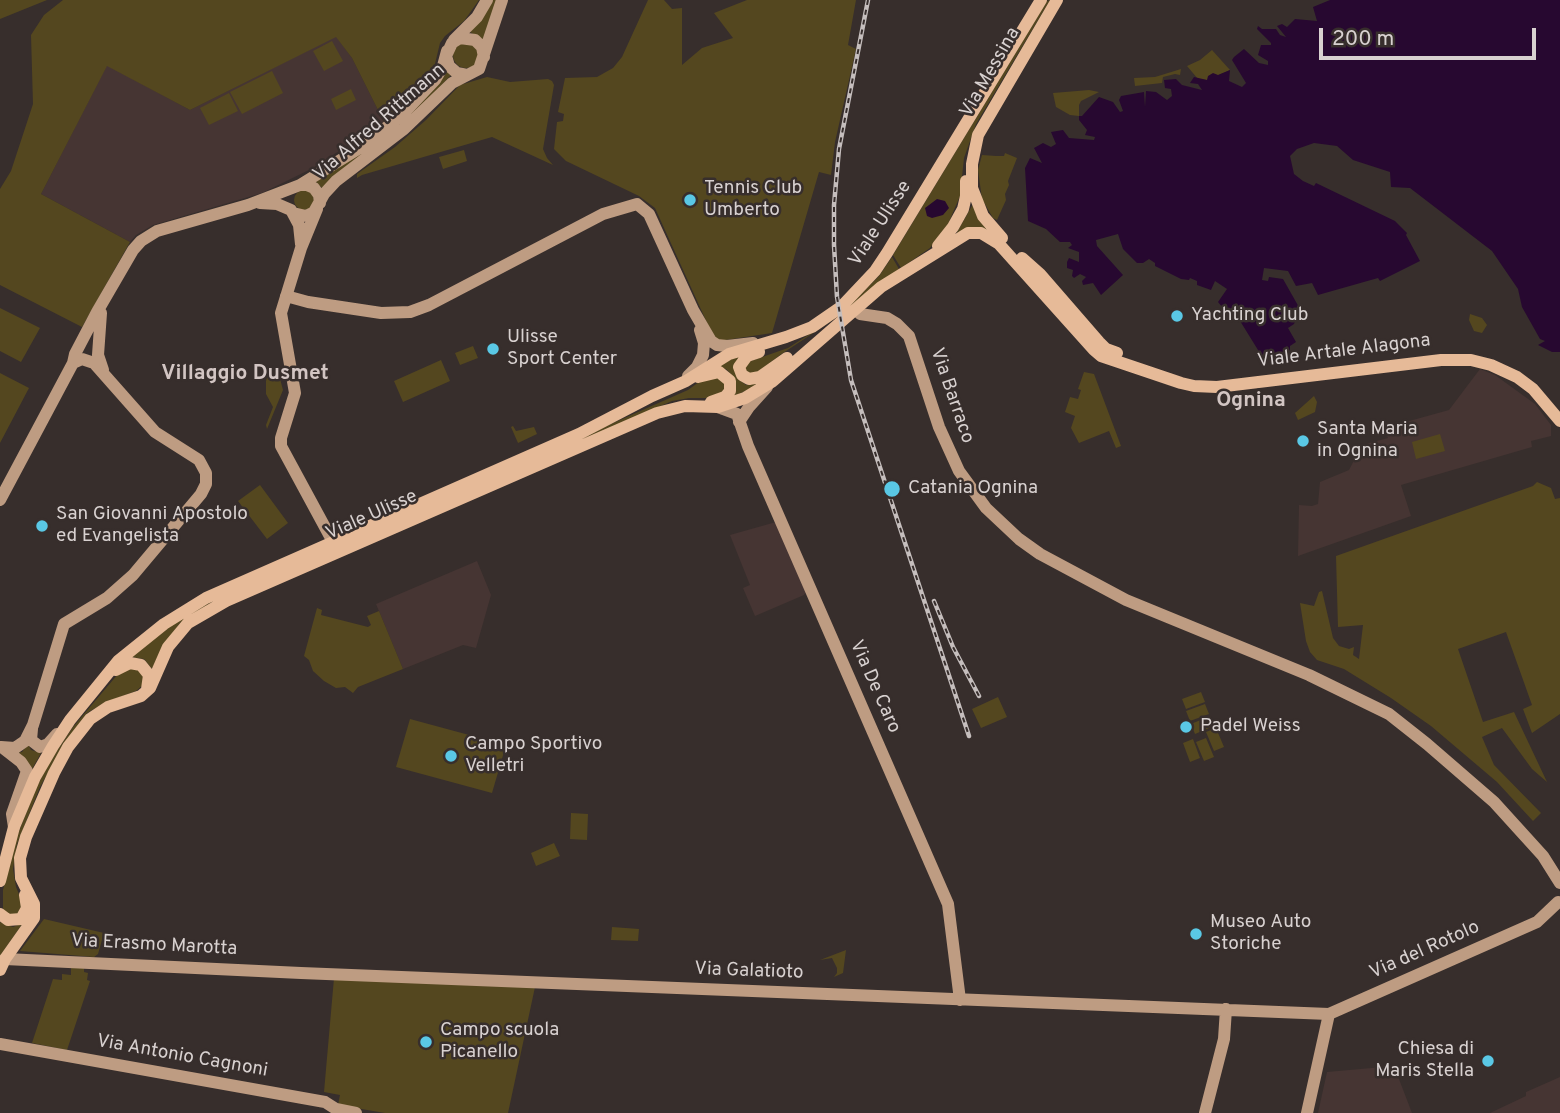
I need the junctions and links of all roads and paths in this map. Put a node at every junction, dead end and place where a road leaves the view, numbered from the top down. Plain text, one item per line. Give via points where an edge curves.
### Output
1 (487, 0) edge
2 (502, 0) edge
3 (1041, 0) edge
4 (1057, 0) edge
5 (449, 47) junction
6 (484, 60) junction
7 (467, 75) junction
8 (978, 135) junction
9 (942, 164) joint
10 (298, 185) junction
11 (248, 205) junction
12 (318, 206) junction
13 (292, 211) junction
14 (301, 248) junction
15 (930, 255) junction
16 (110, 291) junction
17 (286, 296) junction
18 (693, 310) junction
19 (855, 314) junction
20 (812, 327) junction
21 (828, 331) junction
22 (774, 340) junction
23 (1116, 357) junction
24 (73, 363) junction
25 (1311, 372) junction
26 (104, 374) junction
27 (773, 381) junction
28 (681, 383) junction
29 (693, 405) junction
30 (718, 407) junction
31 (1560, 411) edge
32 (1560, 421) edge
33 (740, 422) junction
34 (0, 500) edge
35 (333, 542) junction
36 (103, 678) junction
37 (145, 693) junction
38 (71, 720) junction
39 (32, 729) junction
40 (1, 746) edge
41 (14, 827) junction
42 (22, 877) junction
43 (0, 881) edge
44 (1560, 883) edge
45 (1559, 901) edge
46 (0, 914) edge
47 (1560, 918) edge
48 (1537, 922) junction
49 (2, 964) edge
50 (301, 973) joint
51 (960, 1000) junction
52 (1226, 1009) junction
53 (1329, 1014) junction
54 (0, 1044) edge
55 (356, 1113) edge
56 (1205, 1113) edge
57 (1307, 1113) edge

1 - 5 main road, Via Alfred Rittmann
2 - 6 main road
3 - 9 main road, Via Messina
4 - 8 main road, Via Messina
5 - 6 main road via 460,38 475,40 482,47
5 - 7 main road via 449,66
5 - 10 main road, Via Alfred Rittmann via 435,80 401,116 363,146
6 - 7 main road
7 - 12 main road, Via Alfred Rittmann via 336,181
8 - 15 main road via 967,161 963,209
8 - 23 main road, Via Messina via 972,188 983,216
9 - 20 main road, Viale Ulisse via 875,271 841,307
10 - 11 main road, Via Alfred Rittmann
10 - 12 main road via 314,188
10 - 13 main road via 288,198
11 - 13 main road via 272,203
11 - 16 main road via 146,237 133,250
12 - 13 main road via 306,216
12 - 14 main road, Via Alfred Rittmann
13 - 14 main road via 301,232
14 - 17 main road, Via Alfred Rittmann
15 - 19 main road, Viale Ulisse via 881,287
15 - 23 main road via 968,233 987,235 1094,350
16 - 24 main road
16 - 26 main road via 99,321 98,355
17 - 18 main road via 382,313 410,312 603,214 638,204 649,214
17 - 35 main road, Via Alfred Rittmann via 281,313 295,393 281,430 281,446
18 - 22 main road via 717,345
18 - 28 main road via 703,355
19 - 21 main road, Viale Ulisse
19 - 44 main road, Via Barraco via 887,318 909,336 959,471 986,509 1019,539 1126,600 1374,705 1427,744 1509,817
20 - 21 main road via 781,345 747,356 739,367 742,375 760,377
20 - 22 main road, Viale Ulisse
21 - 27 main road, Viale Ulisse
22 - 28 main road, Viale Ulisse via 729,354
23 - 25 main road, Viale Artale Alagona via 1194,386 1217,387
24 - 26 main road via 86,359
24 - 34 main road
25 - 31 main road, Viale Artale Alagona via 1442,353 1474,353 1521,371
25 - 32 main road, Viale Artale Alagona via 1471,360 1517,377
26 - 39 main road via 155,432 199,460 207,478 201,494 134,575 64,624
27 - 30 main road, Viale Ulisse
27 - 33 main road
28 - 29 main road via 716,372 730,381 725,397
28 - 35 main road, Viale Ulisse
29 - 30 main road, Viale Ulisse
29 - 37 main road, Viale Ulisse via 657,413 212,608 177,634
30 - 33 main road via 734,412
33 - 51 main road, Via De Caro via 948,904
35 - 36 main road, Viale Ulisse via 179,613
36 - 37 main road via 136,662 149,675
36 - 38 main road, Viale Ulisse
37 - 42 main road via 96,715 68,747 26,837 20,858
38 - 39 main road via 44,746 33,744
38 - 41 main road, Viale Ulisse via 35,777
39 - 40 main road via 20,747
40 - 41 main road via 27,771 12,814
41 - 43 main road, Viale Ulisse
42 - 46 main road via 26,913 16,921
42 - 49 main road via 35,912
45 - 48 main road
47 - 48 main road
48 - 53 main road, Via del Rotolo
49 - 50 main road, Via Erasmo Marotta via 100,963
50 - 51 main road, Via Galatioto
51 - 52 main road, Via Galatioto
52 - 53 main road, Via Galatioto
52 - 56 main road via 1224,1040
53 - 57 main road
54 - 55 main road, Via Antonio Cagnoni via 326,1102

